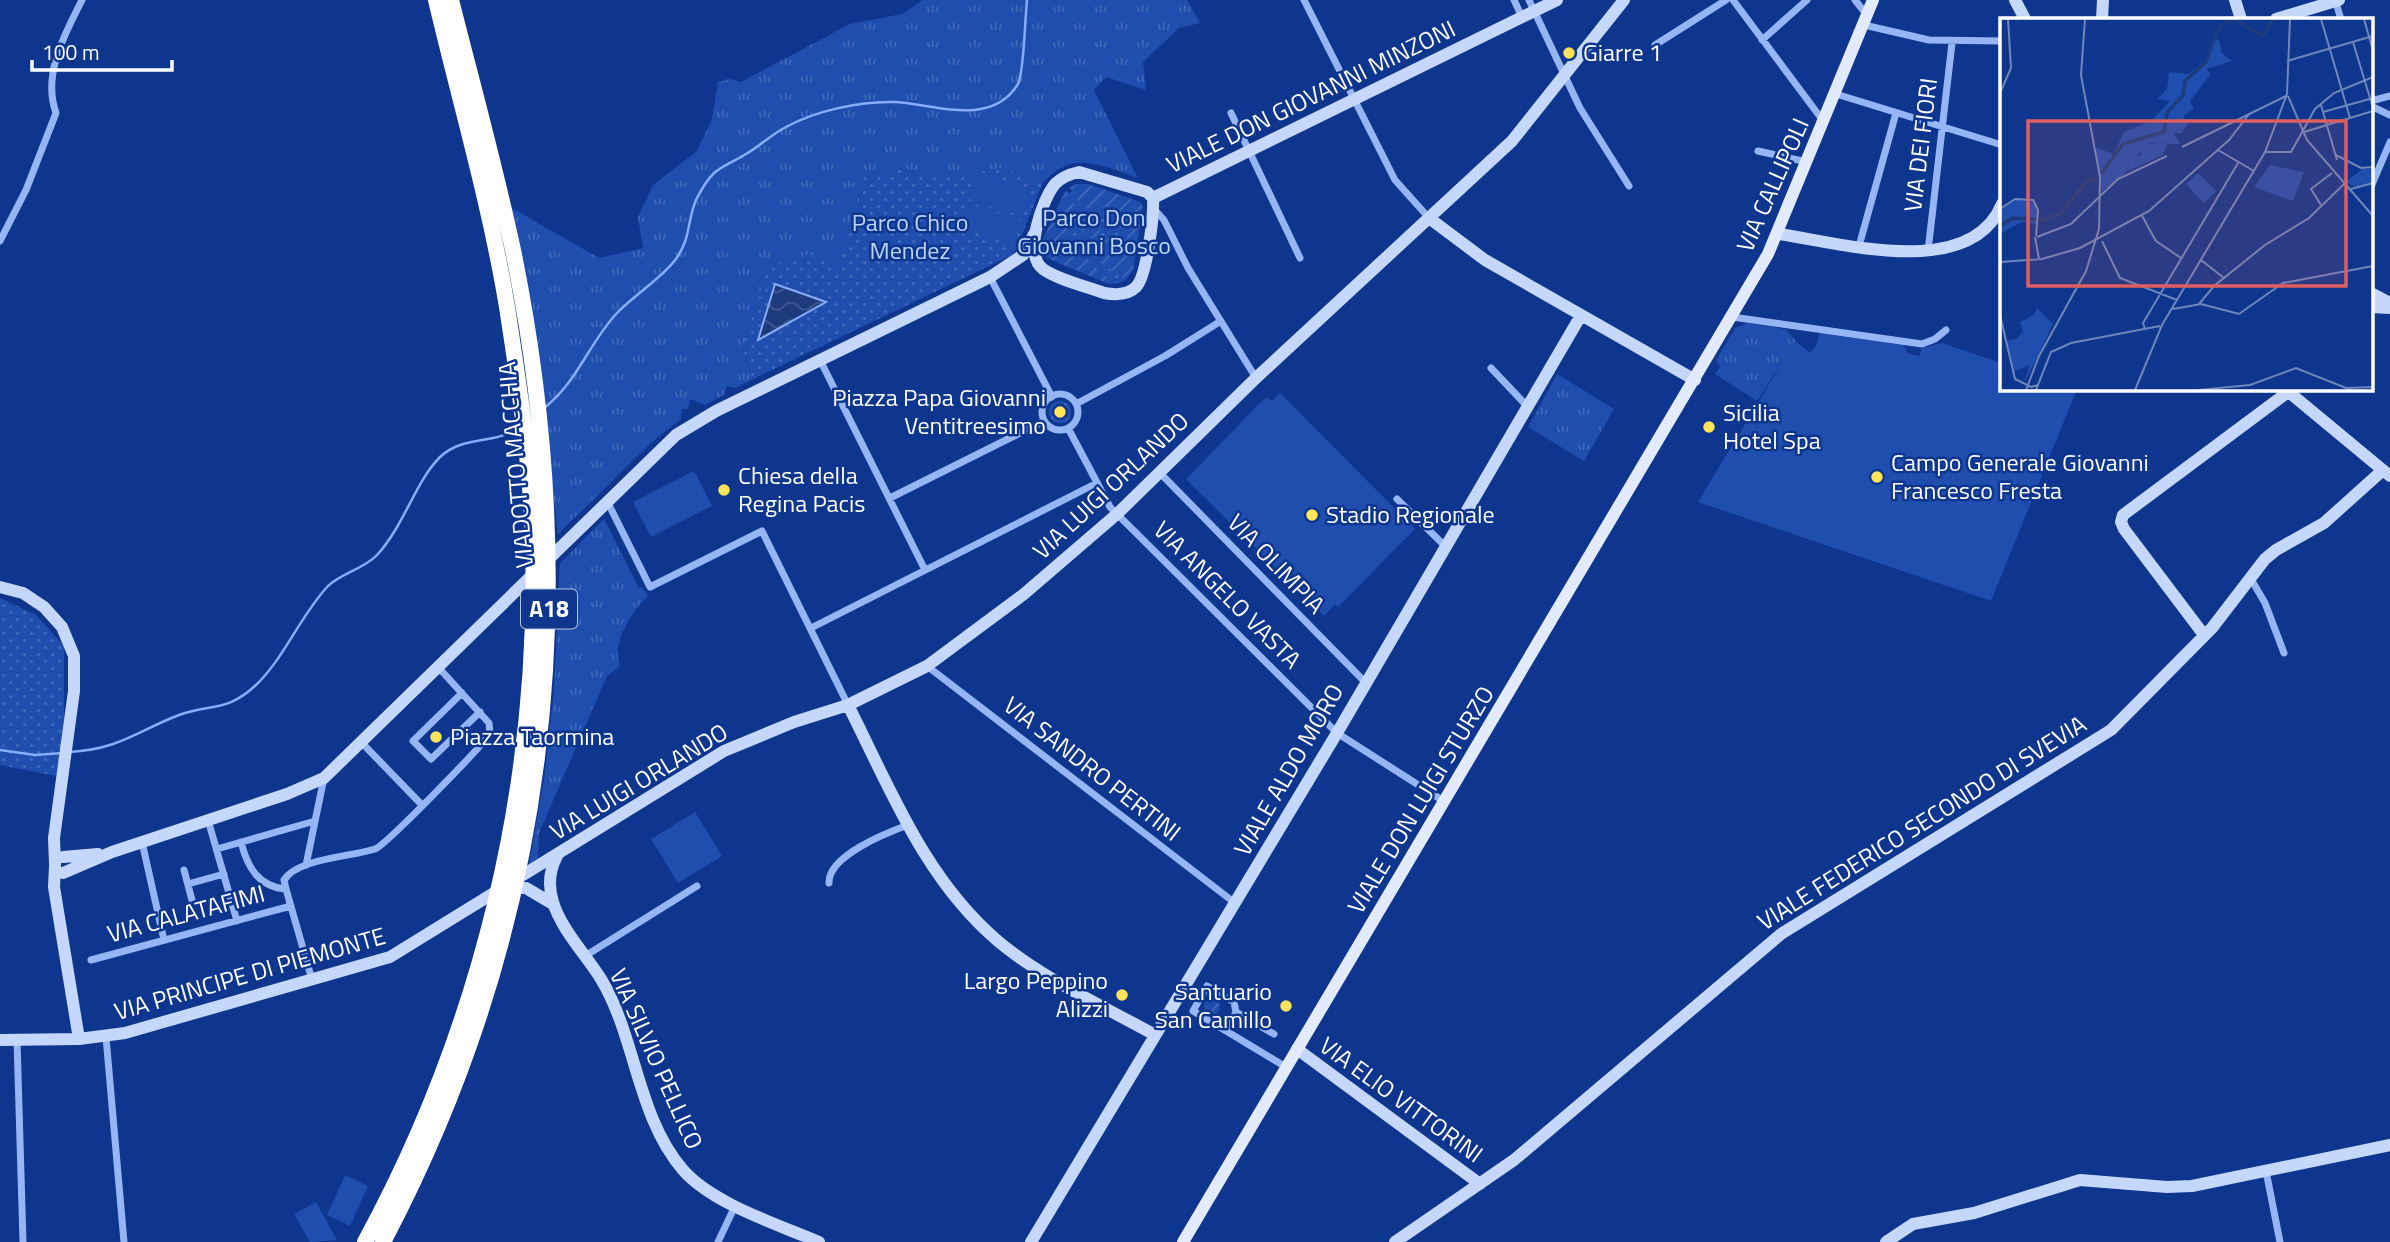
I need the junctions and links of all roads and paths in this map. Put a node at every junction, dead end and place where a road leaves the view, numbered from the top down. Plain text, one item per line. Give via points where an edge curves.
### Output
1 (82, 0) edge
2 (436, 0) edge
3 (451, 0) edge
4 (1304, 0) edge
5 (1514, 0) edge
6 (1557, 0) edge
7 (1726, 0) edge
8 (1733, 0) edge
9 (1807, 0) edge
10 (1855, 0) edge
11 (1873, 0) edge
12 (2015, 0) edge
13 (2103, 0) edge
14 (2235, 0) edge
15 (2337, 0) edge
16 (1622, 1) edge
17 (1528, 9) edge
18 (2024, 18) edge
19 (2102, 18) edge
20 (2241, 18) edge
21 (2279, 18) edge
22 (2341, 18) edge
23 (1866, 20) junction
24 (1762, 40) junction
25 (2000, 41) edge
26 (1952, 43) junction
27 (1655, 45) dead end
28 (1564, 78) junction
29 (1836, 93) junction
30 (2390, 96) edge
31 (1354, 99) junction
32 (2372, 104) edge
33 (2372, 105) edge
34 (1231, 113) dead end
35 (1896, 113) junction
36 (2390, 116) edge
37 (1824, 122) junction
38 (1942, 127) junction
39 (2390, 142) edge
40 (2000, 145) edge
41 (1248, 150) junction
42 (1758, 151) dead end
43 (1808, 162) junction
44 (2372, 185) edge
45 (1629, 186) dead end
46 (1155, 201) junction
47 (2000, 207) edge
48 (1429, 218) junction
49 (1034, 234) junction
50 (1779, 234) junction
51 (0, 240) edge
52 (1859, 246) junction
53 (1928, 251) junction
54 (1300, 258) dead end
55 (1042, 269) junction
56 (990, 277) junction
57 (2372, 294) edge
58 (2390, 305) edge
59 (2372, 307) edge
60 (1580, 317) junction
61 (1732, 317) junction
62 (1221, 321) junction
63 (1946, 330) dead end
64 (820, 360) junction
65 (1491, 368) dead end
66 (1256, 378) junction
67 (1695, 380) junction
68 (2286, 390) edge
69 (1052, 397) junction
70 (1076, 404) junction
71 (1527, 406) junction
72 (1044, 421) junction
73 (1068, 428) junction
74 (1159, 472) junction
75 (2386, 473) edge
76 (1097, 483) junction
77 (890, 498) junction
78 (1397, 499) dead end
79 (607, 500) junction
80 (1117, 514) junction
81 (1444, 545) junction
82 (925, 570) junction
83 (2251, 579) junction
84 (0, 587) edge
85 (811, 628) junction
86 (2204, 635) junction
87 (2284, 653) dead end
88 (927, 666) junction
89 (439, 667) junction
90 (1365, 682) junction
91 (462, 694) junction
92 (848, 705) junction
93 (480, 712) junction
94 (1337, 733) junction
95 (362, 743) junction
96 (324, 778) junction
97 (1444, 802) junction
98 (421, 804) junction
99 (208, 820) junction
100 (315, 821) junction
101 (908, 825) junction
102 (142, 842) junction
103 (241, 842) junction
104 (217, 849) junction
105 (556, 856) junction
106 (63, 865) junction
107 (306, 865) junction
108 (184, 870) dead end
109 (532, 871) junction
110 (224, 874) junction
111 (829, 883) dead end
112 (188, 884) junction
113 (697, 886) dead end
114 (503, 888) junction
115 (286, 889) junction
116 (537, 894) junction
117 (552, 899) junction
118 (1235, 903) junction
119 (193, 904) dead end
120 (291, 906) junction
121 (237, 920) junction
122 (499, 921) junction
123 (164, 940) junction
124 (585, 956) junction
125 (91, 960) dead end
126 (312, 980) junction
127 (1236, 1012) junction
128 (1226, 1031) junction
129 (1274, 1034) dead end
130 (1155, 1035) junction
131 (106, 1037) junction
132 (79, 1039) junction
133 (0, 1040) edge
134 (17, 1040) junction
135 (1297, 1049) junction
136 (1286, 1068) junction
137 (2390, 1145) edge
138 (2266, 1171) junction
139 (1480, 1184) junction
140 (735, 1205) junction
141 (23, 1242) edge
142 (124, 1242) edge
143 (366, 1242) edge
144 (383, 1242) edge
145 (718, 1242) edge
146 (819, 1242) edge
147 (1031, 1242) edge
148 (1183, 1242) edge
149 (1395, 1242) edge
150 (1886, 1242) edge
151 (2280, 1242) edge

1 - 51 street via 60,43 51,84 56,113 26,190
2 - 122 highway, VIADOTTO MACCHIA / A18 via 497,253 531,505 533,622 521,769
3 - 122 highway, VIADOTTO MACCHIA / A18 via 513,250 547,503 549,622 537,771
4 - 31 street
5 - 17 street
6 - 17 street, VIALE DON GIOVANNI MINZONI
7 - 27 street
8 - 24 street
9 - 24 street
10 - 23 street
11 - 23 main road, VIA CALLIPOLI
12 - 18 street
13 - 19 street
14 - 20 street
15 - 21 street
15 - 22 street
16 - 28 street, VIA LUIGI ORLANDO
17 - 28 street
17 - 31 street, VIALE DON GIOVANNI MINZONI
23 - 26 street
23 - 29 main road, VIA CALLIPOLI
24 - 37 street
25 - 26 street
26 - 38 street, VIA DEI FIORI
28 - 45 street
28 - 48 street, VIA LUIGI ORLANDO via 1512,141
29 - 35 street
29 - 37 main road, VIA CALLIPOLI
30 - 32 street
31 - 41 street, VIALE DON GIOVANNI MINZONI
31 - 48 street via 1395,180
33 - 36 street
34 - 41 street
35 - 38 street
35 - 52 street
37 - 43 main road, VIA CALLIPOLI
38 - 40 street
38 - 53 street, VIA DEI FIORI
39 - 44 street
41 - 46 street, VIALE DON GIOVANNI MINZONI
41 - 54 street
42 - 43 street
43 - 50 main road, VIA CALLIPOLI
46 - 49 street via 1147,192 1090,173 1069,174 1050,192
46 - 55 street via 1142,279 1133,290 1104,293
46 - 62 street
47 - 53 street via 1976,236
48 - 60 street via 1485,260
48 - 66 street, VIA LUIGI ORLANDO
49 - 55 street via 1032,248
49 - 56 street via 1023,255
50 - 52 street
50 - 61 main road, VIA CALLIPOLI
52 - 53 street
55 - 56 street via 1022,266
56 - 64 street
56 - 69 street
57 - 58 street
58 - 59 street
60 - 67 street
60 - 71 street, VIALE ALDO MORO
61 - 63 street via 1922,344 1936,340
61 - 67 main road, VIA CALLIPOLI
62 - 66 street
62 - 70 street
64 - 77 street
64 - 79 street via 697,421 658,450
65 - 71 street
66 - 74 street, VIA LUIGI ORLANDO
67 - 97 main road, VIALE DON LUIGI STURZO
68 - 75 street
68 - 86 street via 2123,515 2121,522
69 - 70 street via 1060,394
69 - 72 street via 1042,412
70 - 73 street via 1078,413
71 - 81 street, VIALE ALDO MORO
72 - 73 street via 1059,430
72 - 77 street
73 - 76 street, VIA ANGELO VASTA
74 - 80 street, VIA LUIGI ORLANDO
74 - 90 street, VIA OLIMPIA
75 - 83 street, VIALE FEDERICO SECONDO DI SVEVIA via 2325,523 2276,550
76 - 80 street, VIA ANGELO VASTA
76 - 82 street
77 - 82 street
78 - 81 street
79 - 85 street via 650,587 762,531
79 - 89 street
80 - 88 street, VIA LUIGI ORLANDO via 1017,600
80 - 94 street, VIA ANGELO VASTA
81 - 90 street, VIALE ALDO MORO
82 - 85 street
83 - 86 street, VIALE FEDERICO SECONDO DI SVEVIA
83 - 87 street
84 - 106 street via 34,599 62,628 74,656 54,838
85 - 92 street
86 - 139 street, VIALE FEDERICO SECONDO DI SVEVIA via 2111,730 1790,927 1551,1130
88 - 92 street, VIA LUIGI ORLANDO
88 - 118 street, VIA SANDRO PERTINI
89 - 91 street
89 - 95 street
90 - 94 street, VIALE ALDO MORO
91 - 93 street
91 - 93 street via 413,741 431,759
92 - 101 street
92 - 105 street, VIA LUIGI ORLANDO via 724,751
93 - 98 street via 491,729 483,743
94 - 97 street, VIA ANGELO VASTA
94 - 118 street, VIALE ALDO MORO
95 - 96 street
95 - 98 street
96 - 99 street
96 - 100 street
97 - 135 main road, VIALE DON LUIGI STURZO
98 - 107 street via 377,848
99 - 102 street
99 - 104 street
100 - 103 street
100 - 107 street
101 - 111 street via 835,863
101 - 130 street via 945,886 1000,943
102 - 106 street
102 - 123 street
103 - 104 street
103 - 115 street via 250,871 265,883
104 - 110 street
105 - 109 street, VIA LUIGI ORLANDO
105 - 117 street via 549,879
106 - 132 street via 58,903
107 - 115 street via 288,874
108 - 112 street
109 - 114 street, VIA PRINCIPE DI PIEMONTE
109 - 116 street
109 - 117 street, VIA SILVIO PELLICO via 540,875
110 - 112 street
110 - 121 street
112 - 119 street
113 - 124 street
114 - 116 street via 526,888
114 - 126 street, VIA PRINCIPE DI PIEMONTE via 398,954
115 - 120 street
116 - 117 street
117 - 124 street, VIA SILVIO PELLICO
118 - 130 street, VIALE ALDO MORO
120 - 121 street, VIA CALATAFIMI
120 - 126 street
121 - 123 street, VIA CALATAFIMI
122 - 143 highway, A18 via 442,1079
122 - 144 highway, A18 via 456,1084
123 - 125 street, VIA CALATAFIMI
124 - 140 street, VIA SILVIO PELLICO via 609,993 673,1158 692,1180
126 - 131 street, VIA PRINCIPE DI PIEMONTE
127 - 128 street
127 - 128 street via 1234,1002 1207,986 1193,1011
127 - 129 street
128 - 136 street
130 - 147 street, VIALE ALDO MORO
131 - 132 street, VIA PRINCIPE DI PIEMONTE
131 - 142 street
132 - 134 street, VIA PRINCIPE DI PIEMONTE
133 - 134 street, VIA PRINCIPE DI PIEMONTE
134 - 141 street
135 - 136 main road, VIALE DON LUIGI STURZO
135 - 139 street, VIA ELIO VITTORINI
136 - 148 main road, VIALE DON LUIGI STURZO
137 - 138 street
138 - 150 street via 2180,1187 2080,1180 1974,1213 1913,1224
138 - 151 street
139 - 149 street, VIALE FEDERICO SECONDO DI SVEVIA
140 - 145 street
140 - 146 street, VIA SILVIO PELLICO

